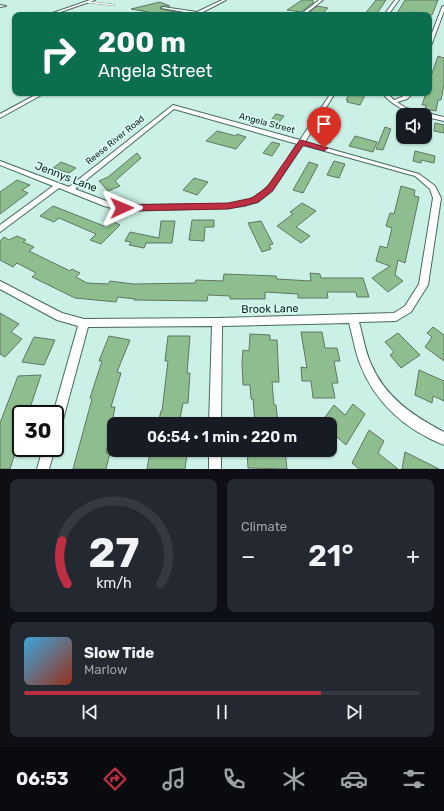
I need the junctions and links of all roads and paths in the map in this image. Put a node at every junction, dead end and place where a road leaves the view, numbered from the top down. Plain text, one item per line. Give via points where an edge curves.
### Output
1 (93, 0) edge
2 (224, 0) edge
3 (321, 0) edge
4 (397, 0) edge
5 (88, 2) junction
6 (114, 5) dead end
7 (444, 7) edge
8 (163, 8) dead end
9 (58, 12) edge
10 (186, 12) edge
11 (201, 12) edge
12 (306, 12) edge
13 (388, 12) edge
14 (432, 38) edge
15 (37, 96) edge
16 (331, 96) edge
17 (387, 96) edge
18 (407, 96) edge
19 (393, 102) junction
20 (174, 107) joint
21 (0, 116) edge
22 (444, 119) edge
23 (301, 142) junction
24 (0, 163) edge
25 (424, 180) joint
26 (58, 186) junction
27 (69, 190) junction
28 (0, 229) edge
29 (0, 285) edge
30 (352, 318) junction
31 (217, 322) junction
32 (84, 323) junction
33 (61, 405) edge
34 (215, 417) edge
35 (444, 439) edge
36 (46, 457) edge
37 (215, 457) edge
38 (43, 469) edge
39 (215, 469) edge

1 - 5 street
2 - 11 street
3 - 12 street
4 - 13 street
5 - 6 lane
5 - 9 street
7 - 14 street
8 - 10 street
15 - 21 street
16 - 23 street, Jennys Lane
17 - 19 street
18 - 19 street
19 - 22 street via 414,112
20 - 23 street, Angela Street
20 - 27 street, Reese River Road
23 - 25 street, Angela Street via 418,175
23 - 27 street, Jennys Lane via 270,188 255,200 244,204 122,208
24 - 26 street, Jennys Lane
25 - 30 street, Brook Lane via 433,188 437,198 423,285 408,309 396,317
26 - 27 street, Jennys Lane
26 - 28 street
29 - 32 street, Brook Lane via 60,317
30 - 31 street, Brook Lane
30 - 35 street via 369,371 388,403 419,426
31 - 32 street, Brook Lane
31 - 34 street
32 - 33 street
36 - 38 street
37 - 39 street

